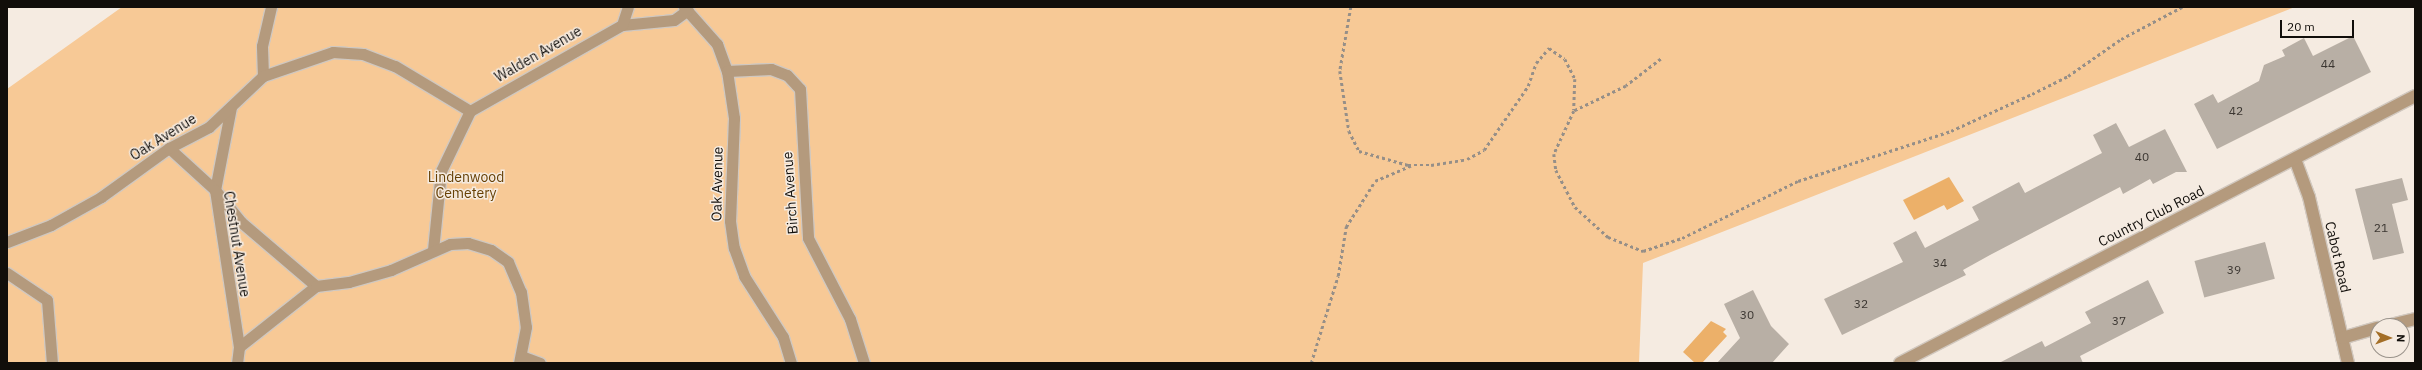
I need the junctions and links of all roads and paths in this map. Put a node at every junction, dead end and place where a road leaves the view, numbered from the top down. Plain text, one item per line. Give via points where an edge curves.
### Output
1 (271, 7) edge
2 (628, 7) edge
3 (1351, 7) edge
4 (2182, 7) edge
5 (686, 9) edge
6 (622, 25) junction
7 (1661, 60) dead end
8 (727, 71) junction
9 (263, 76) junction
10 (2415, 96) edge
11 (231, 106) junction
12 (470, 111) junction
13 (1574, 111) junction
14 (169, 148) junction
15 (2295, 159) junction
16 (1414, 165) junction
17 (215, 190) junction
18 (7, 242) edge
19 (434, 250) junction
20 (7, 273) edge
21 (316, 286) junction
22 (2370, 330) edge
23 (2342, 338) junction
24 (239, 347) junction
25 (520, 359) edge
26 (789, 362) edge
27 (52, 363) edge
28 (237, 363) edge
29 (540, 363) edge
30 (864, 363) edge
31 (1311, 363) edge
32 (1900, 363) edge
33 (2348, 363) edge

1 - 9 lane via 262,46
2 - 6 lane
3 - 16 path via 1340,71 1349,131 1359,151
4 - 13 path via 2121,39 2068,76 1951,131 1798,181 1682,238 1643,251 1608,237 1592,225 1566,192 1554,154
5 - 6 lane, Walden Avenue via 674,20
5 - 8 lane, Oak Avenue via 717,44
6 - 12 lane, Walden Avenue
7 - 13 path via 1626,86
8 - 26 lane, Oak Avenue via 734,118 730,221 734,248 744,276 784,337
8 - 30 lane, Birch Avenue via 771,69 787,75 800,89 808,238 850,319
9 - 11 lane, Oak Avenue
9 - 12 lane via 333,52 363,54 395,66
10 - 15 street, Country Club Road
11 - 14 lane, Oak Avenue via 209,127
11 - 17 lane
12 - 19 lane via 441,171
13 - 16 path via 1575,79 1565,59 1549,48 1536,63 1528,86 1484,150 1467,159
14 - 17 lane, Chestnut Avenue
14 - 18 lane, Oak Avenue via 101,197 51,224
15 - 23 street, Cabot Road via 2309,197
15 - 32 street, Country Club Road
16 - 31 path via 1375,181 1346,227 1338,276
17 - 21 lane via 241,222
17 - 24 lane, Chestnut Avenue
19 - 21 lane via 391,270 349,282
19 - 25 lane via 468,243 491,250 508,262 521,292 526,327
20 - 27 lane via 47,300
21 - 24 lane
22 - 23 street
23 - 33 street, Cabot Road
24 - 28 lane, Chestnut Avenue
25 - 29 lane

